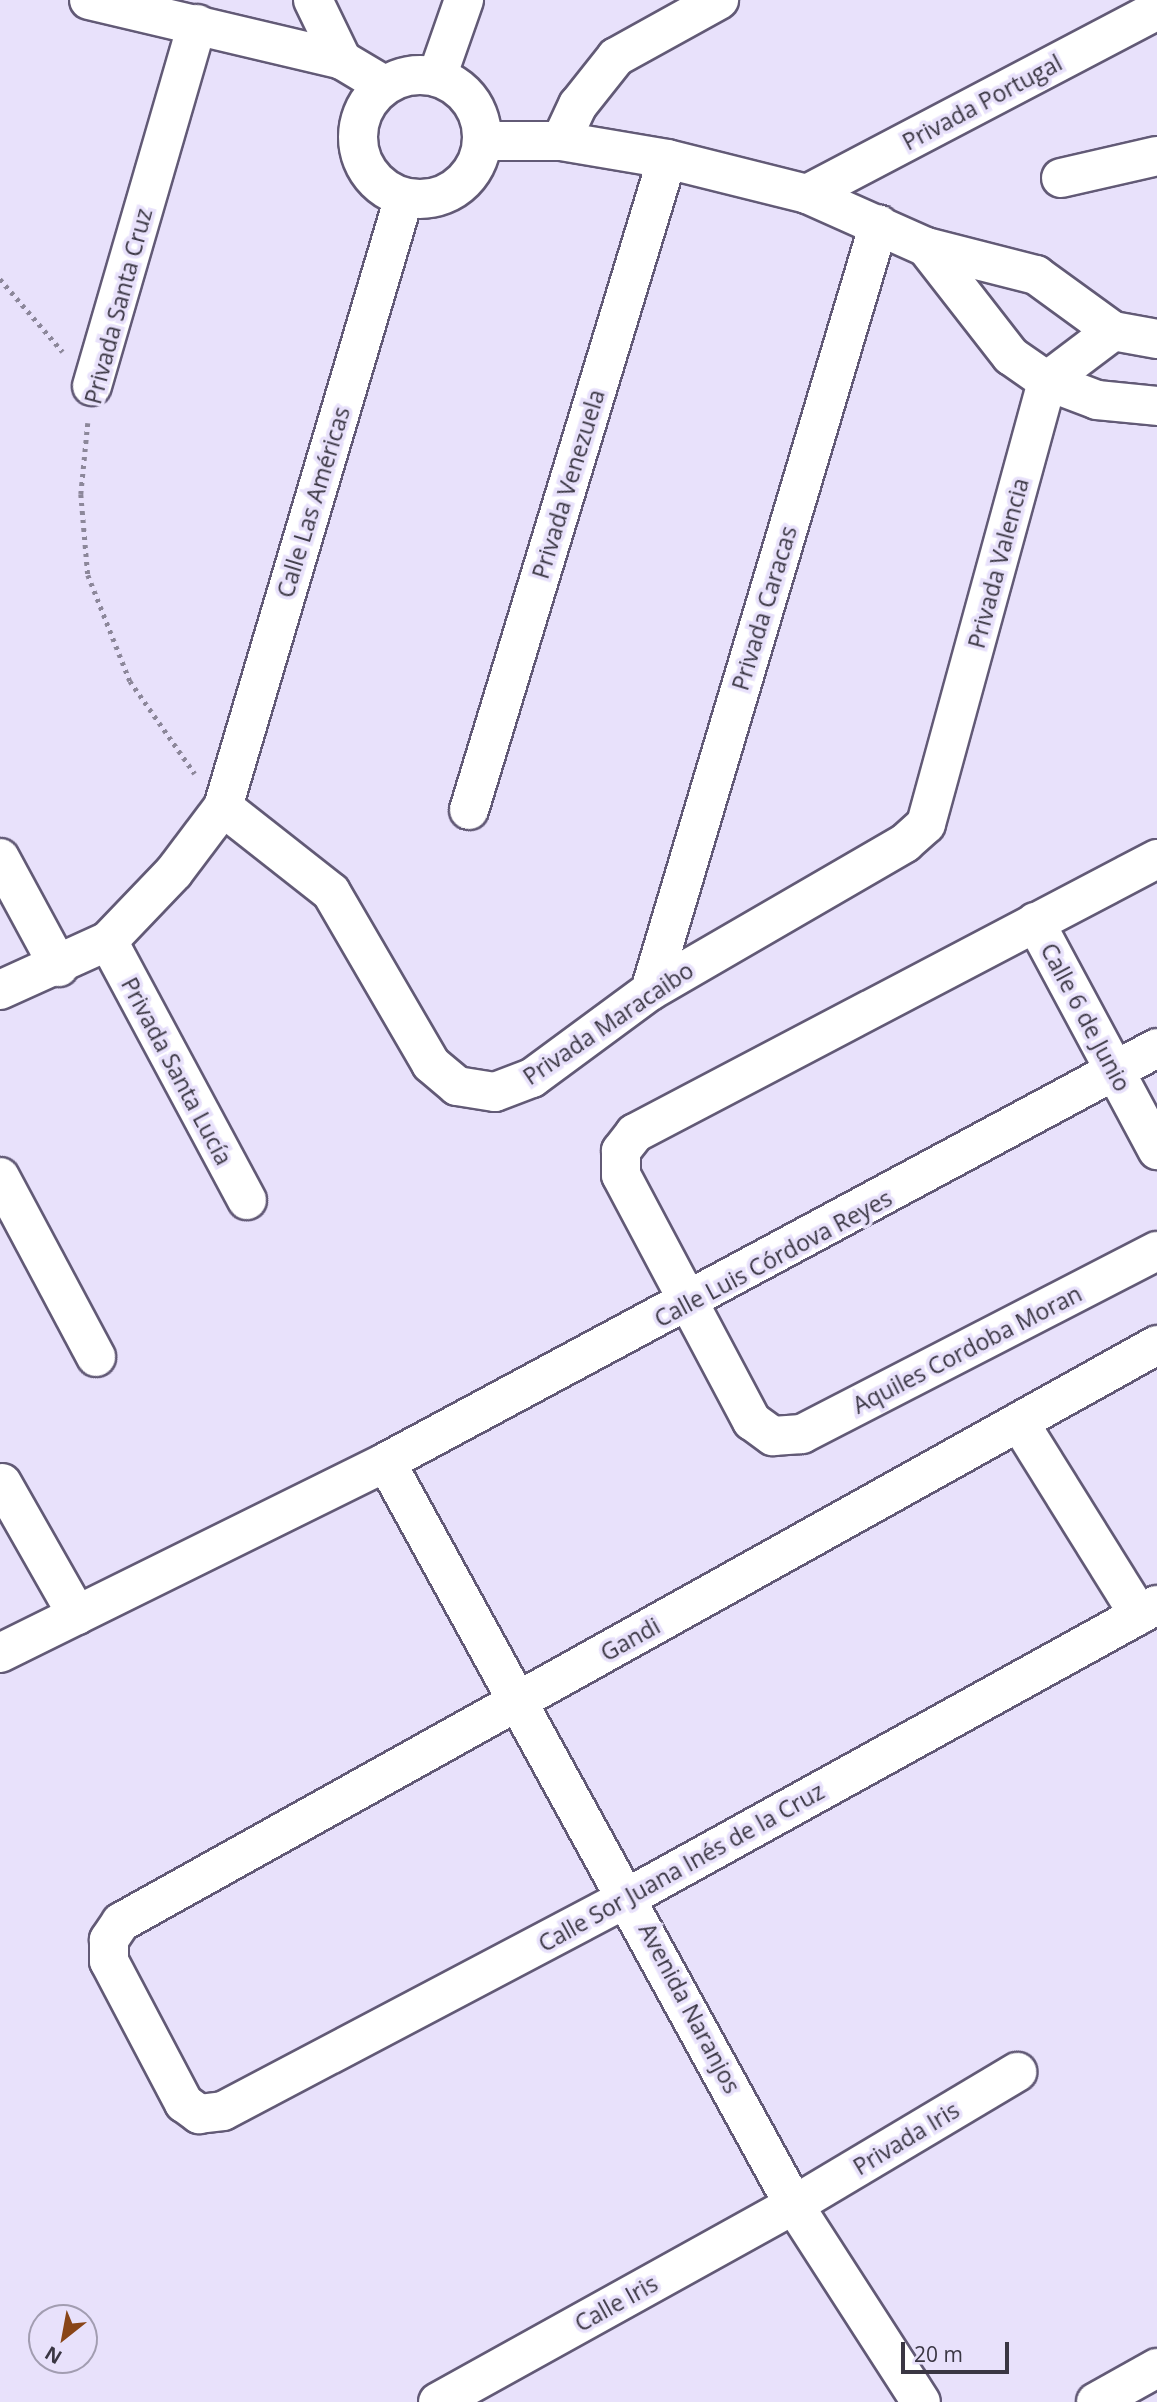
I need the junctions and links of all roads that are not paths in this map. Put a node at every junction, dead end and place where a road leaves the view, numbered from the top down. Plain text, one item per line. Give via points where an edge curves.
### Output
1 (89, 0) edge
2 (313, 0) edge
3 (464, 0) edge
4 (719, 0) edge
5 (1157, 10) edge
6 (197, 24) junction
7 (342, 60) junction
8 (437, 77) junction
9 (384, 85) junction
10 (482, 141) junction
11 (561, 141) junction
12 (1157, 156) edge
13 (667, 159) junction
14 (1061, 178) dead end
15 (807, 194) junction
16 (404, 197) junction
17 (879, 224) junction
18 (926, 247) junction
19 (1113, 331) junction
20 (1157, 339) edge
21 (1046, 381) junction
22 (92, 386) road end
23 (1157, 406) edge
24 (223, 807) junction
25 (469, 810) dead end
26 (926, 824) joint
27 (0, 858) edge
28 (1157, 859) edge
29 (1035, 922) junction
30 (108, 942) junction
31 (59, 967) junction
32 (0, 990) edge
33 (650, 991) junction
34 (1157, 1048) edge
35 (1116, 1074) junction
36 (1157, 1150) edge
37 (0, 1177) edge
38 (247, 1200) dead end
39 (1157, 1251) edge
40 (691, 1302) junction
41 (1157, 1345) edge
42 (96, 1357) dead end
43 (1019, 1422) junction
44 (386, 1462) junction
45 (2, 1483) dead end
46 (1148, 1610) edge
47 (77, 1615) junction
48 (0, 1653) edge
49 (514, 1704) junction
50 (630, 1896) junction
51 (1017, 2072) dead end
52 (199, 2114) joint
53 (794, 2205) junction
54 (1157, 2368) edge
55 (438, 2402) edge
56 (921, 2402) edge
57 (1096, 2402) edge

1 - 6 street
2 - 7 street
3 - 8 street
4 - 11 street via 616,57 596,77
5 - 15 street, Privada Portugal
6 - 7 street
6 - 22 street, Privada Santa Cruz
7 - 9 street
8 - 9 street via 410,75
8 - 10 street via 471,101
9 - 16 street via 358,124 358,147 382,187
10 - 11 street
10 - 16 street via 471,171 447,193
11 - 13 street
12 - 14 street
13 - 15 street
13 - 25 street, Privada Venezuela
15 - 17 street
16 - 24 street, Calle Las Américas
17 - 18 street
17 - 33 street, Privada Caracas
18 - 19 street via 1036,275
18 - 21 street via 1011,356
19 - 20 street
19 - 21 street
21 - 23 street via 1097,400
21 - 26 street, Privada Valencia
24 - 30 street via 174,872
24 - 33 street, Privada Maracaibo via 331,892 431,1064 457,1086 495,1092 532,1078
26 - 33 street, Privada Maracaibo via 905,844
27 - 31 street
28 - 29 street
29 - 35 street, Calle 6 de Junio
29 - 40 street via 635,1133 621,1151 621,1175
30 - 31 street
30 - 38 street, Privada Santa Lucía
31 - 32 street
34 - 35 street, Calle Luis Córdova Reyes
35 - 36 street, Calle 6 de Junio
35 - 40 street, Calle Luis Córdova Reyes
37 - 42 street
39 - 40 street, Aquiles Cordoba Moran via 802,1434 773,1436 752,1421
40 - 44 street, Calle Luis Córdova Reyes
41 - 43 street, Gandi
43 - 46 street
43 - 49 street, Gandi
44 - 47 street, Calle Luis Córdova Reyes
44 - 49 street, Avenida Naranjos
45 - 47 street
46 - 50 street, Calle Sor Juana Inés de la Cruz
47 - 48 street, Calle Luis Córdova Reyes
49 - 50 street, Avenida Naranjos
49 - 52 street, Gandi via 121,1922 109,1940 115,1973 184,2103
50 - 52 street, Calle Sor Juana Inés de la Cruz via 223,2111
50 - 53 street, Avenida Naranjos
51 - 53 street, Privada Iris
53 - 55 street, Calle Iris
53 - 56 street, Avenida Naranjos
54 - 57 street

